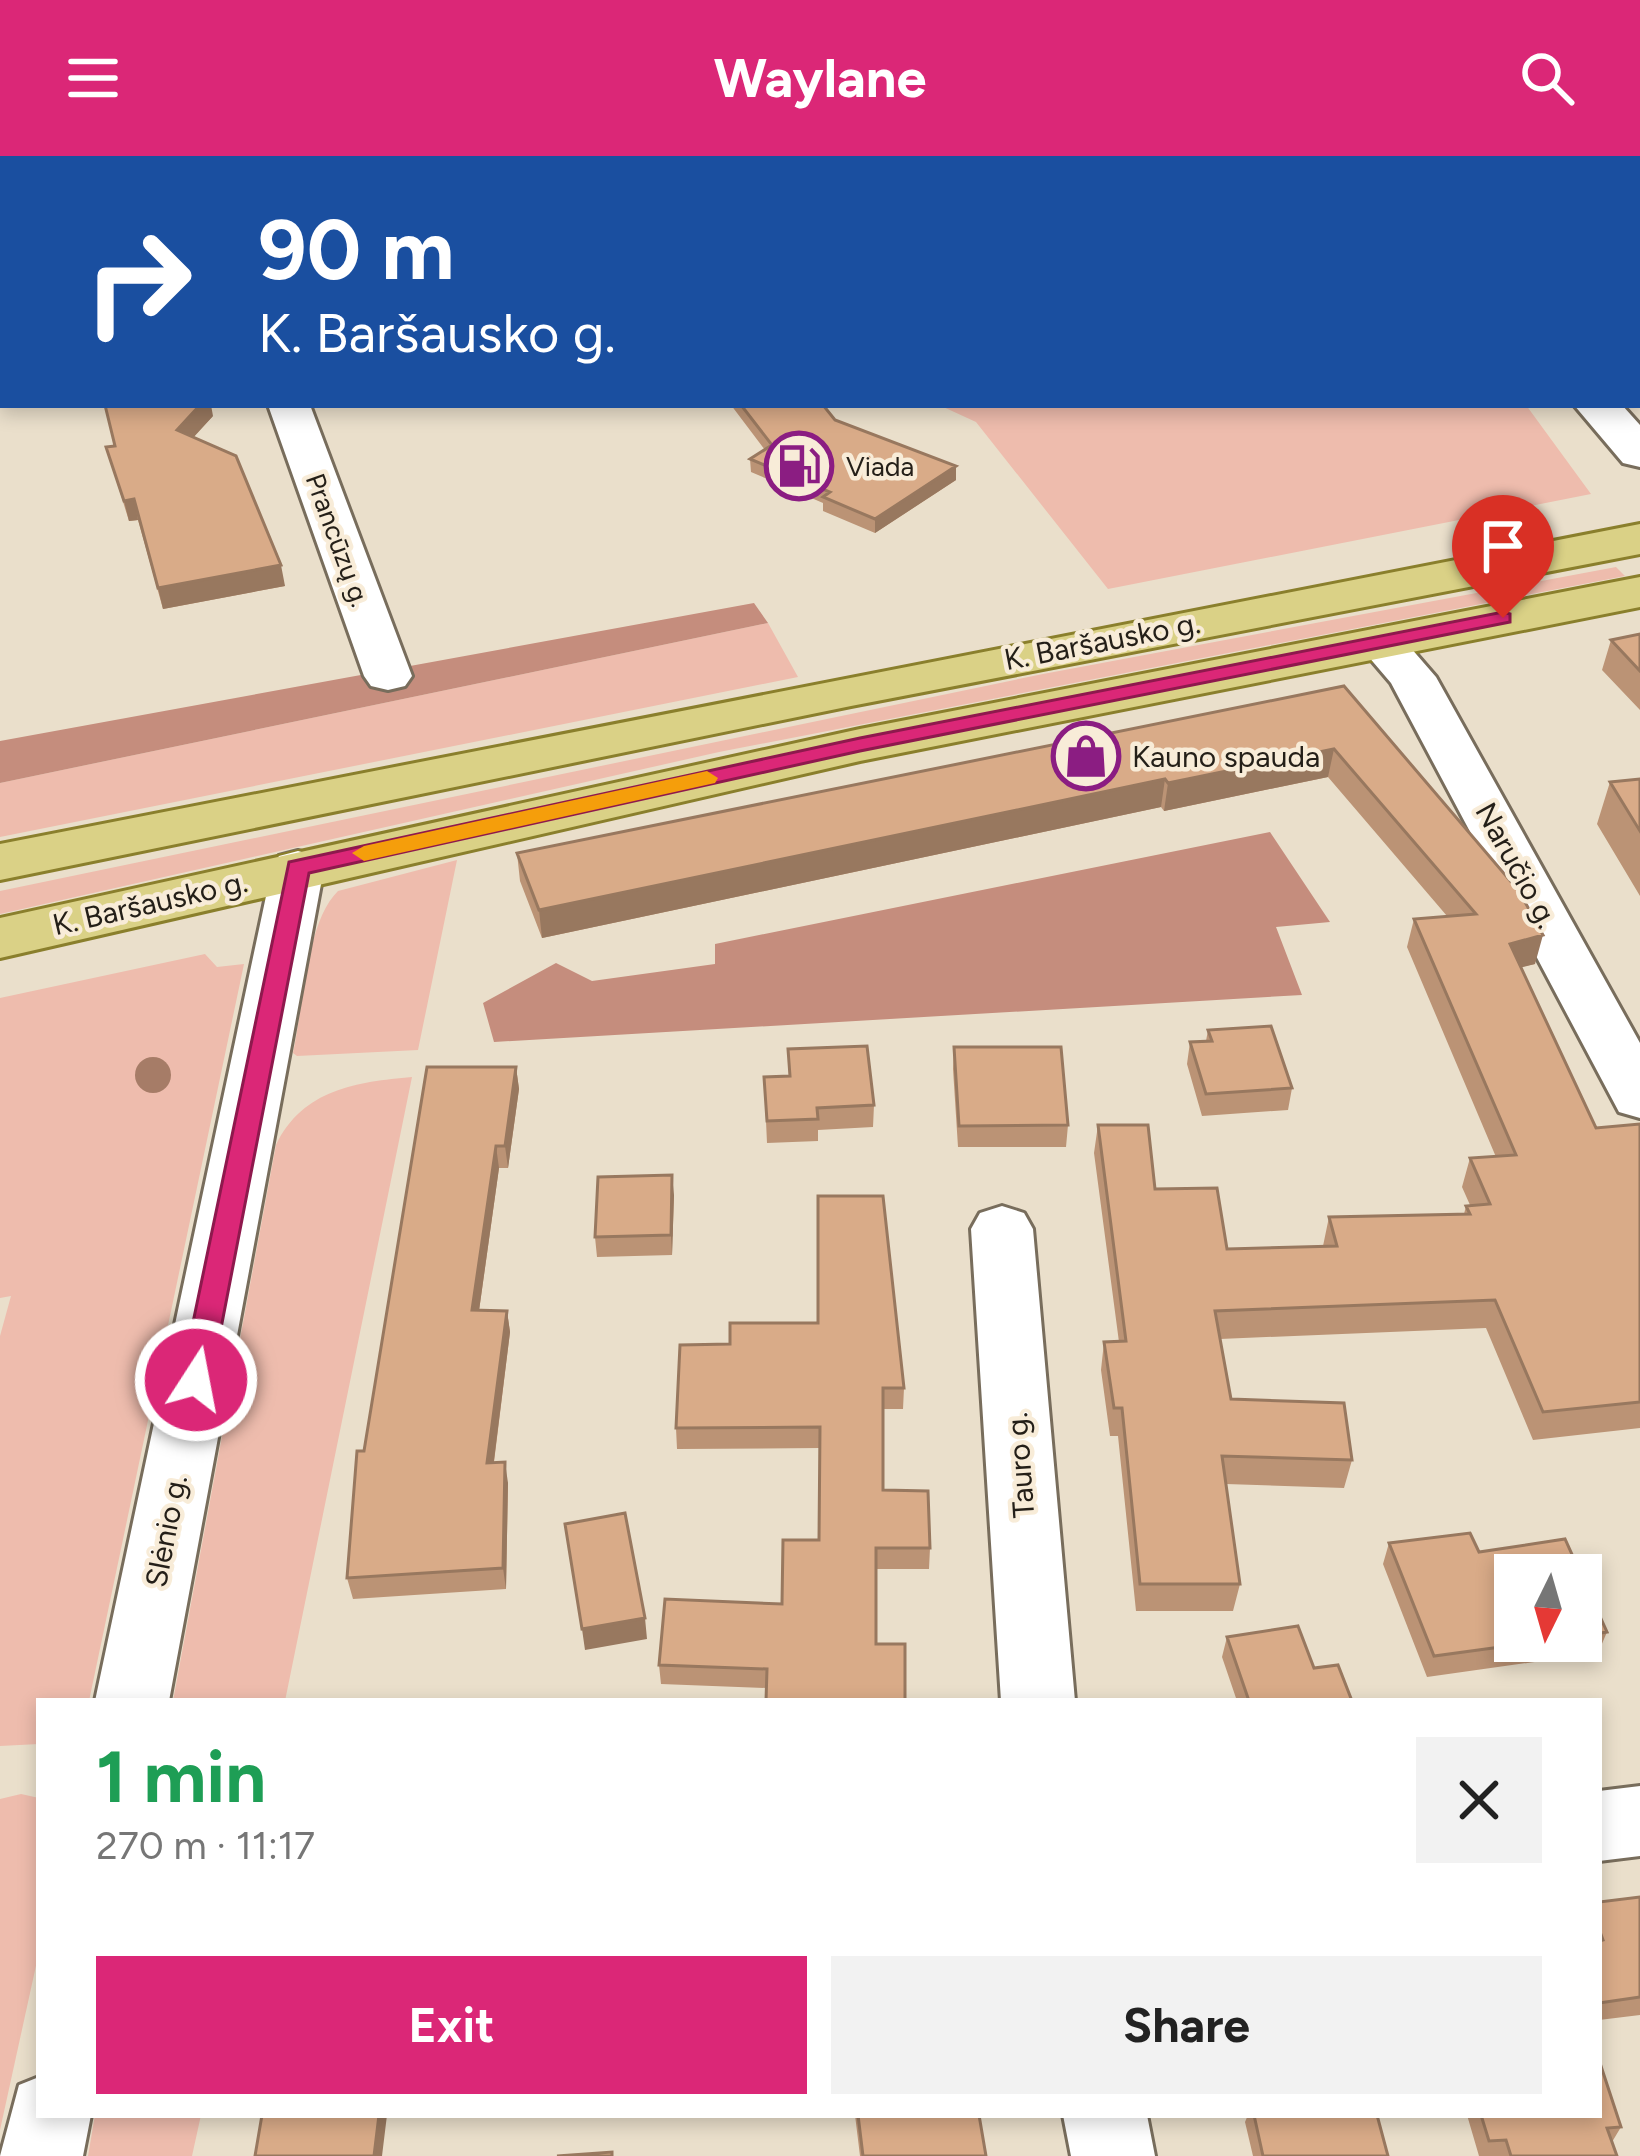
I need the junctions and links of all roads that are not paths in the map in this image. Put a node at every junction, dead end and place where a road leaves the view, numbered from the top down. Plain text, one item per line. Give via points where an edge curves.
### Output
1 (290, 408) edge
2 (1600, 408) edge
3 (1640, 453) edge
4 (1640, 539) edge
5 (1640, 592) edge
6 (1380, 641) junction
7 (388, 676) dead end
8 (0, 862) edge
9 (298, 868) junction
10 (0, 938) edge
11 (1640, 1097) edge
12 (1002, 1229) dead end
13 (133, 1698) edge
14 (1038, 1698) edge
15 (1640, 1821) edge
16 (1602, 1826) edge
17 (48, 2118) edge
18 (1107, 2118) edge
19 (40, 2156) edge
20 (1113, 2156) edge

1 - 7 street, Prancūzų g.
2 - 3 street
4 - 8 main road, K. Baršausko g.
5 - 6 main road, K. Baršausko g.
6 - 9 main road, K. Baršausko g.
6 - 11 street, Naručio g. via 1412,677
9 - 10 main road, K. Baršausko g.
9 - 13 street, Slėnio g.
12 - 14 street, Tauro g.
15 - 16 street
17 - 19 street
18 - 20 street

